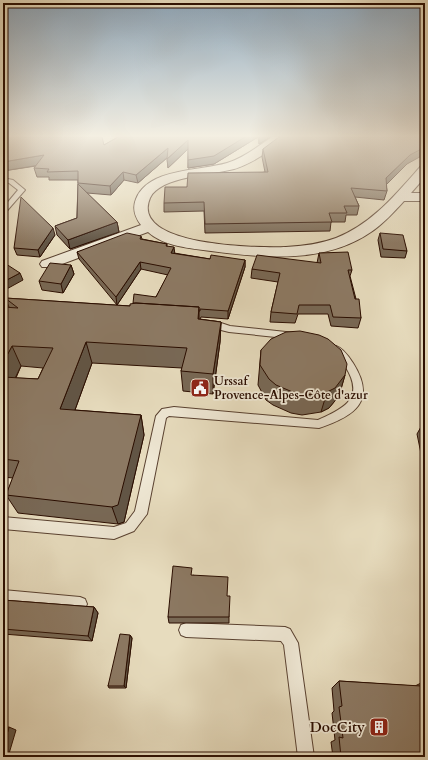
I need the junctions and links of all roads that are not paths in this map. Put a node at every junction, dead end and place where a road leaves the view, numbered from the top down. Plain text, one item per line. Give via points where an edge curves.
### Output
1 (197, 172) edge
2 (422, 172) edge
3 (3, 180) edge
4 (425, 197) edge
5 (400, 198) junction
6 (3, 212) edge
7 (150, 227) junction
8 (48, 264) edge
9 (194, 323) edge
10 (309, 337) edge
11 (328, 344) edge
12 (3, 523) edge
13 (3, 597) edge
14 (80, 604) edge
15 (186, 630) dead end
16 (306, 757) edge

1 - 7 street via 174,177 146,193 141,215
2 - 5 street
3 - 6 lane via 11,181 22,190
4 - 5 street
5 - 7 street via 373,225 357,235 334,244 309,249 240,251 185,243 167,238
7 - 8 street
9 - 10 lane
11 - 12 lane via 334,346 343,356 358,379 359,395 353,406 340,417 319,424 166,412 161,416 141,514 130,527 114,533
13 - 14 lane
15 - 16 lane via 285,634 291,643

